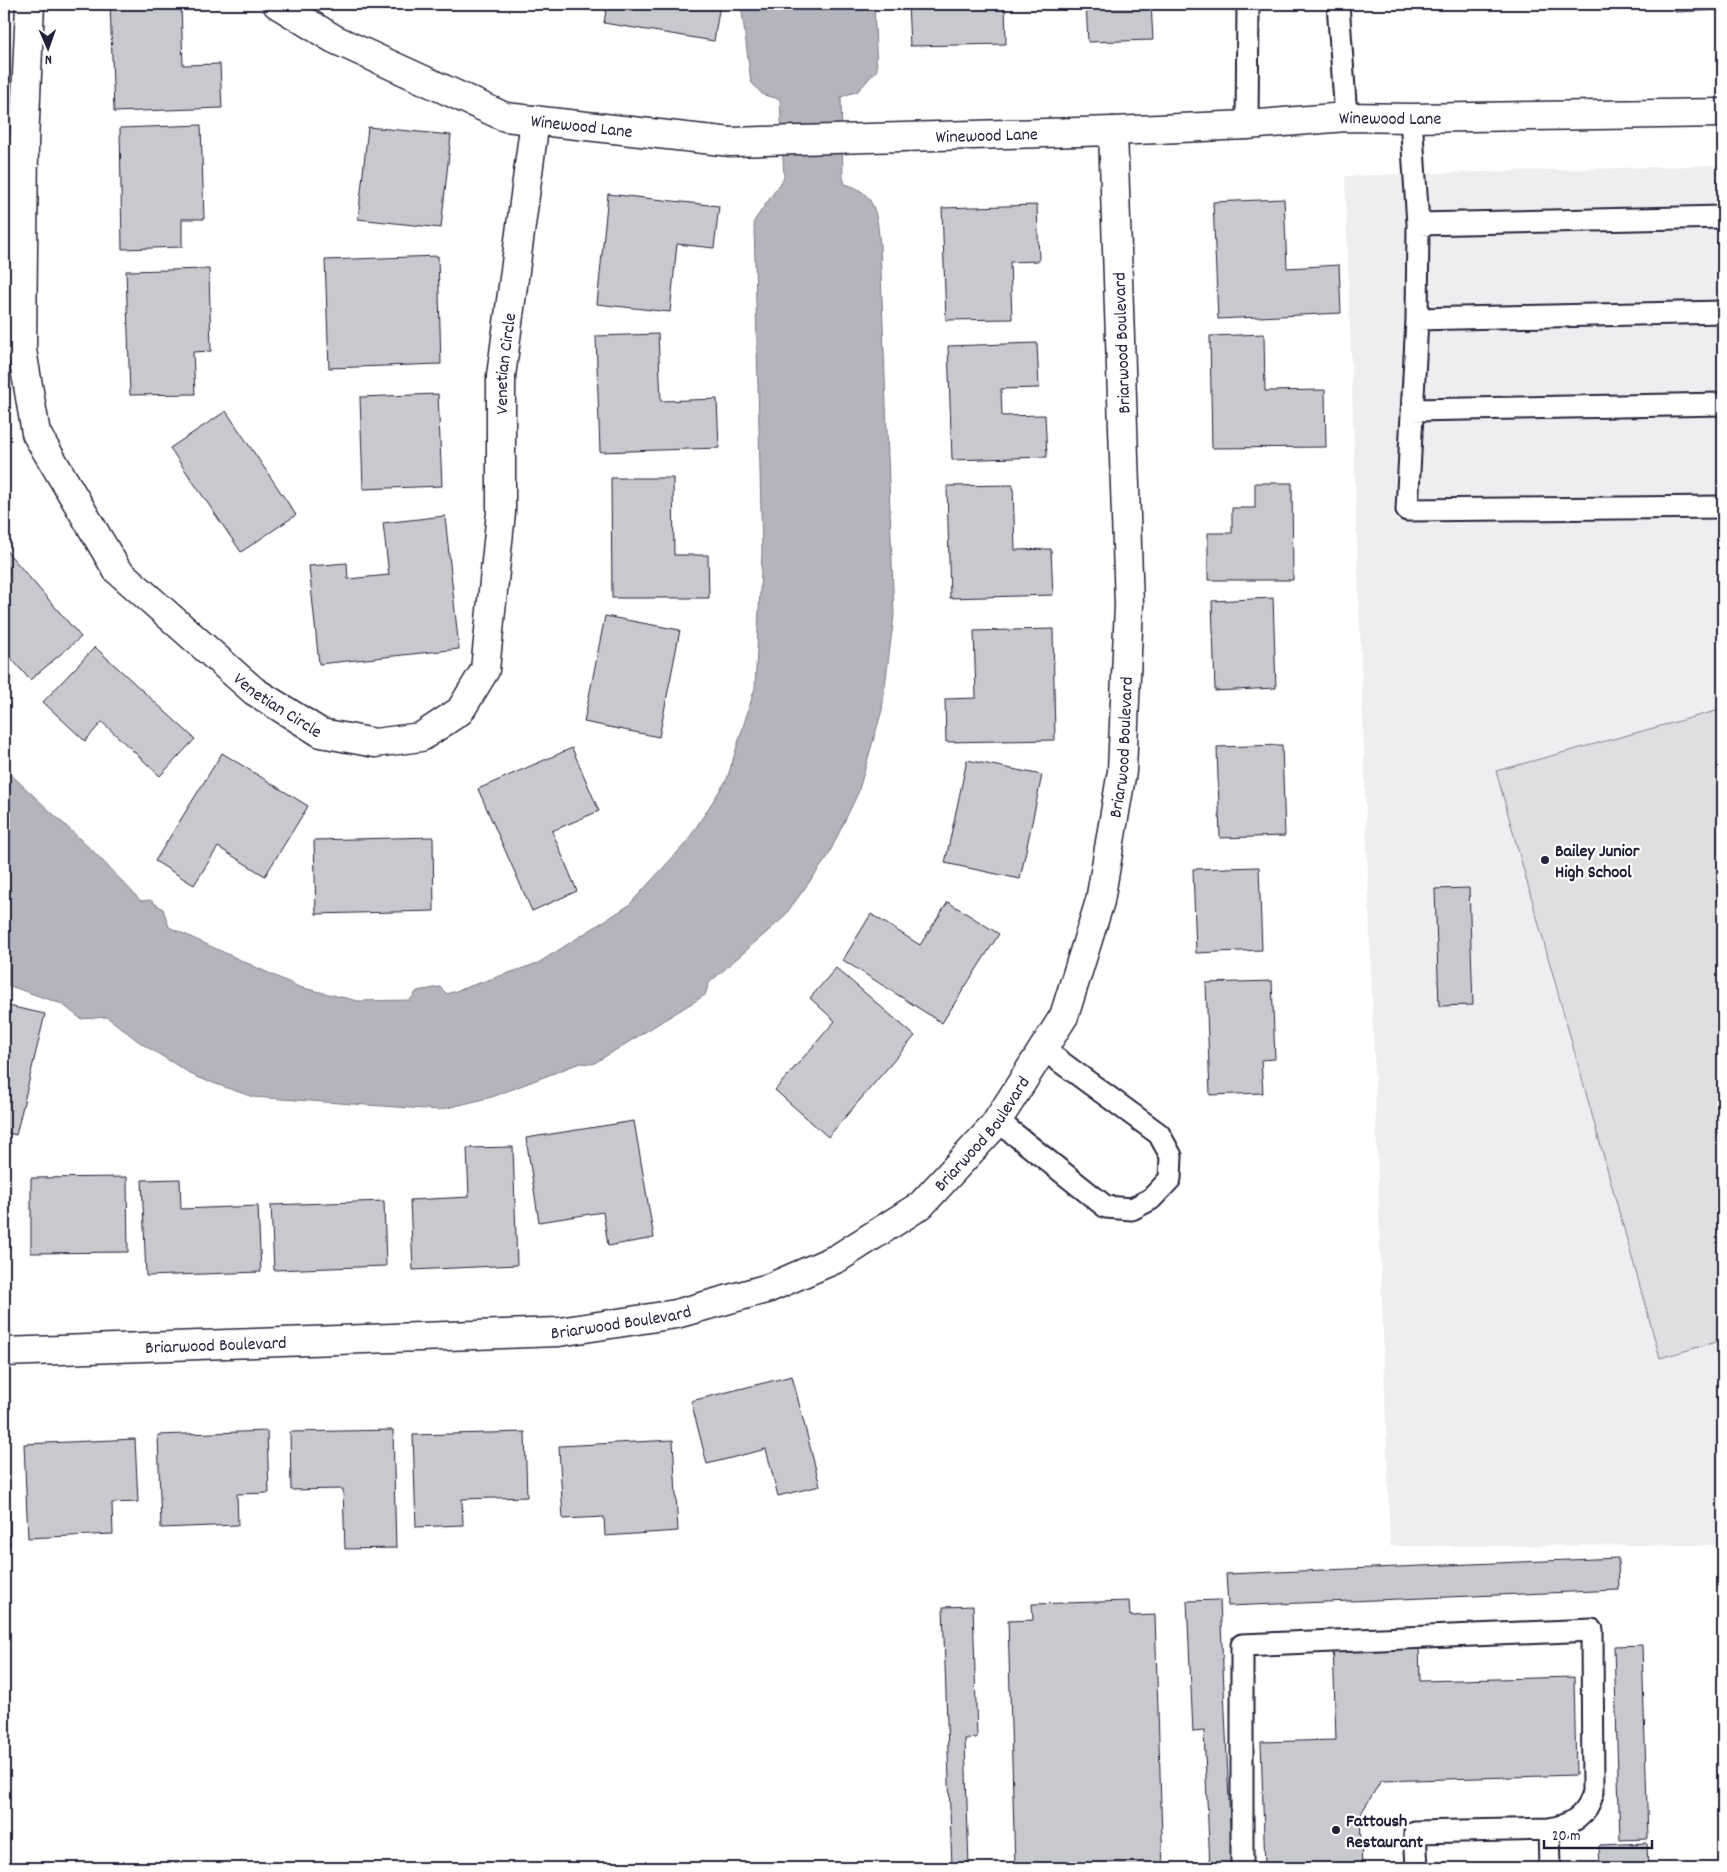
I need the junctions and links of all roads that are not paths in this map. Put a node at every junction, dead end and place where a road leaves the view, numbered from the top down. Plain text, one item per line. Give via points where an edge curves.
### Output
1 (30, 4) edge
2 (277, 4) edge
3 (1248, 4) edge
4 (1338, 4) edge
5 (1723, 113) edge
6 (1346, 116) junction
7 (1411, 118) junction
8 (535, 120) junction
9 (1247, 125) junction
10 (1113, 131) junction
11 (1723, 217) edge
12 (1418, 224) junction
13 (1723, 312) edge
14 (1417, 319) junction
15 (1723, 404) edge
16 (1412, 410) junction
17 (1723, 507) edge
18 (1043, 1049) junction
19 (998, 1121) junction
20 (4, 1352) edge
21 (1549, 1828) junction
22 (1242, 1868) edge
23 (1417, 1868) edge
24 (1550, 1868) edge

1 - 8 street, Venetian Circle via 24,143 22,350 36,433 117,570 254,691 321,732 375,743 421,737 460,711 485,670 500,512 501,376
2 - 8 street, Winewood Lane via 334,39 505,117
3 - 9 lane
4 - 6 lane
5 - 7 street, Winewood Lane
6 - 7 street, Winewood Lane
6 - 9 street, Winewood Lane
7 - 12 lane
8 - 10 street, Winewood Lane via 731,142
9 - 10 street, Winewood Lane
10 - 18 street, Briarwood Boulevard via 1130,605 1122,771 1100,901 1064,1016
11 - 12 lane
12 - 14 lane
13 - 14 lane
14 - 16 lane
15 - 16 lane
16 - 17 lane via 1407,510
18 - 19 street, Briarwood Boulevard
18 - 19 lane via 1158,1134 1171,1156 1170,1179 1151,1199 1132,1209 1106,1206
19 - 20 street, Briarwood Boulevard via 921,1205 838,1258 769,1288 676,1314 559,1332
21 - 22 lane via 1566,1825 1578,1818 1589,1807 1593,1792 1592,1630 1242,1645
21 - 23 lane via 1416,1832
21 - 24 lane

